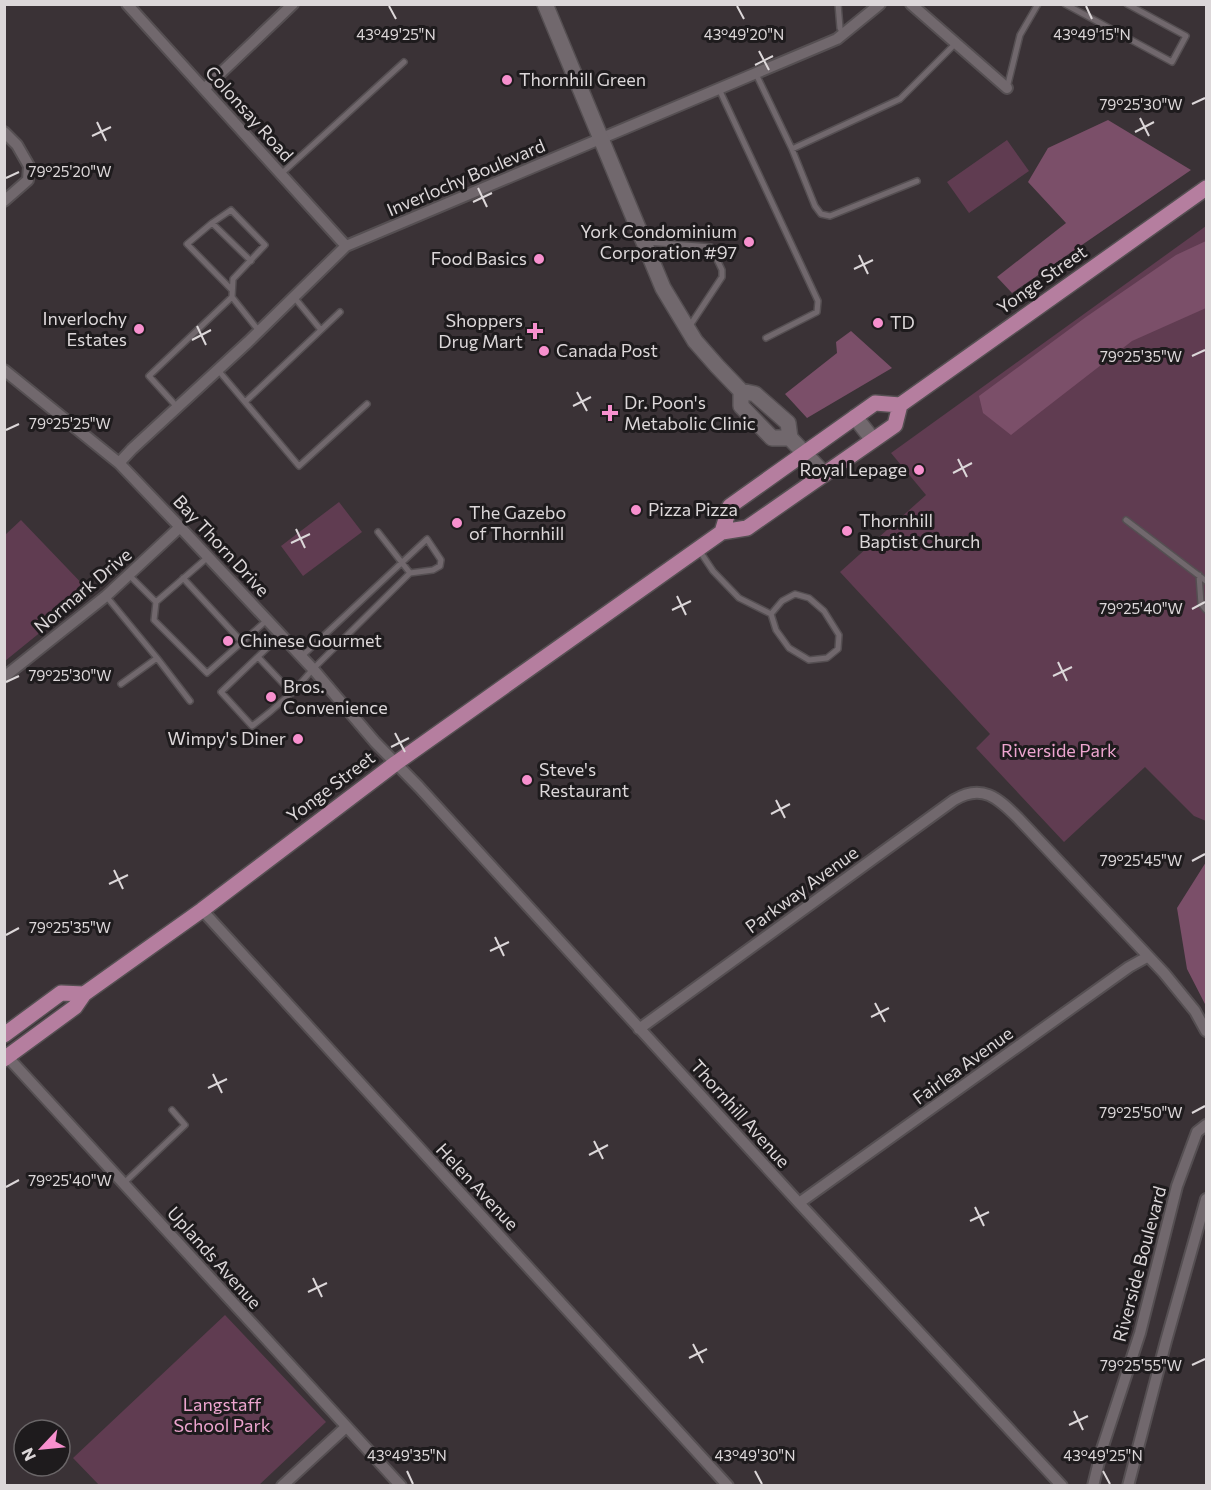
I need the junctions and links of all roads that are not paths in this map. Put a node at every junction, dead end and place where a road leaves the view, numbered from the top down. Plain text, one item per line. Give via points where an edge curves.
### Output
1 (127, 4) edge
2 (294, 4) edge
3 (545, 4) edge
4 (838, 4) edge
5 (880, 4) edge
6 (911, 4) edge
7 (1038, 4) edge
8 (1065, 4) edge
9 (1127, 4) edge
10 (843, 34) junction
11 (956, 43) junction
12 (404, 62) dead end
13 (756, 74) junction
14 (1007, 88) joint
15 (204, 89) junction
16 (719, 89) junction
17 (4, 132) edge
18 (601, 139) junction
19 (792, 149) junction
20 (281, 174) junction
21 (917, 181) dead end
22 (1206, 188) edge
23 (4, 201) edge
24 (212, 223) junction
25 (644, 242) junction
26 (346, 246) junction
27 (251, 261) junction
28 (232, 293) junction
29 (294, 297) junction
30 (340, 312) dead end
31 (688, 329) junction
32 (321, 330) junction
33 (259, 331) junction
34 (766, 338) dead end
35 (4, 370) edge
36 (218, 370) junction
37 (245, 402) junction
38 (367, 404) dead end
39 (900, 405) junction
40 (178, 408) junction
41 (855, 417) junction
42 (873, 440) junction
43 (805, 453) junction
44 (119, 463) junction
45 (824, 474) junction
46 (1126, 520) dead end
47 (180, 526) junction
48 (378, 532) dead end
49 (722, 532) junction
50 (698, 549) junction
51 (208, 557) junction
52 (402, 562) junction
53 (410, 573) junction
54 (129, 575) junction
55 (1199, 576) junction
56 (183, 578) junction
57 (1206, 581) edge
58 (106, 596) junction
59 (156, 602) junction
60 (1206, 610) edge
61 (771, 614) junction
62 (267, 620) junction
63 (282, 636) junction
64 (242, 642) junction
65 (258, 657) junction
66 (301, 657) junction
67 (157, 658) junction
68 (313, 669) junction
69 (4, 677) edge
70 (121, 684) dead end
71 (292, 693) junction
72 (190, 702) dead end
73 (396, 763) junction
74 (202, 910) junction
75 (1147, 957) junction
76 (84, 994) junction
77 (639, 1029) junction
78 (1206, 1031) edge
79 (4, 1035) edge
80 (6, 1056) edge
81 (172, 1110) dead end
82 (1206, 1125) edge
83 (124, 1183) junction
84 (1206, 1198) edge
85 (799, 1203) junction
86 (346, 1427) junction
87 (282, 1485) edge
88 (400, 1485) edge
89 (728, 1485) edge
90 (1062, 1485) edge
91 (1093, 1485) edge
92 (1128, 1485) edge

1 - 15 street, Colonsay Road
2 - 15 street
3 - 18 street
4 - 10 lane
5 - 10 street, Inverlochy Boulevard
6 - 11 street
7 - 14 lane via 1020,34
8 - 9 lane via 1172,62 1186,36
10 - 13 street, Inverlochy Boulevard
11 - 14 street
11 - 19 lane via 900,99
12 - 20 lane
13 - 16 street, Inverlochy Boulevard
13 - 19 lane
15 - 20 street, Colonsay Road
16 - 18 street, Inverlochy Boulevard
16 - 34 lane via 818,301 817,312
17 - 23 street via 29,166 28,180
18 - 25 street
18 - 26 street, Inverlochy Boulevard
19 - 21 lane via 821,214 830,216
20 - 26 street, Colonsay Road
22 - 39 main road, Yonge Street
24 - 27 lane
24 - 27 lane via 231,210 265,245
24 - 28 lane via 187,244
25 - 31 street via 663,288
25 - 31 lane via 711,247 722,277
26 - 29 street, Inverlochy Boulevard
27 - 28 lane via 233,279
28 - 33 lane
28 - 40 lane via 149,376
29 - 32 lane
29 - 33 street, Inverlochy Boulevard
30 - 32 lane
31 - 43 street via 741,391 741,406 772,438 790,438
32 - 37 lane
33 - 36 street, Inverlochy Boulevard
35 - 44 street, Bay Thorn Drive
36 - 37 lane
36 - 40 street, Inverlochy Boulevard
37 - 38 lane via 299,466
39 - 41 main road via 875,403
39 - 42 main road, Yonge Street via 895,425
40 - 44 street, Inverlochy Boulevard
41 - 42 street
41 - 43 main road
42 - 45 main road, Yonge Street
43 - 45 street
43 - 49 main road via 730,506
44 - 47 street, Bay Thorn Drive
45 - 49 main road, Yonge Street via 747,528
46 - 55 lane
47 - 51 street, Bay Thorn Drive
47 - 54 street, Normark Drive
48 - 52 lane
49 - 50 main road, Yonge Street
50 - 61 lane via 739,598
50 - 73 main road, Yonge Street
51 - 56 lane
51 - 62 street, Bay Thorn Drive
52 - 53 lane
52 - 53 lane via 427,539 441,560 440,566
52 - 66 lane
53 - 68 lane
54 - 58 street, Normark Drive
54 - 59 lane
55 - 57 lane
55 - 60 lane
56 - 59 lane
56 - 64 lane
58 - 67 lane
58 - 69 street, Normark Drive
59 - 64 lane via 154,620 207,673
61 - 61 lane via 795,594 809,598 824,611 839,635 838,649 827,658 809,660 789,648 776,630
62 - 63 street, Bay Thorn Drive
62 - 64 lane
63 - 65 lane
63 - 66 street, Bay Thorn Drive
65 - 71 lane
65 - 71 lane via 221,692 252,726
66 - 68 street, Bay Thorn Drive
67 - 70 lane
67 - 72 lane
68 - 71 lane
68 - 73 street, Bay Thorn Drive
73 - 74 main road, Yonge Street
73 - 77 street, Thornhill Avenue
74 - 76 main road, Yonge Street
74 - 89 street, Helen Avenue
75 - 77 street, Parkway Avenue via 1001,801 983,793 969,793 954,800
75 - 78 street via 1190,1004
75 - 85 street, Fairlea Avenue
76 - 79 main road, Yonge Street via 62,993
76 - 80 main road, Yonge Street via 75,1007
77 - 85 street, Thornhill Avenue
80 - 83 street, Uplands Avenue
81 - 83 lane via 185,1125
82 - 91 street, Riverside Boulevard via 1197,1132 1177,1186 1143,1324
83 - 86 street, Uplands Avenue
84 - 92 street
85 - 90 street, Thornhill Avenue
86 - 87 street
86 - 88 street, Uplands Avenue

